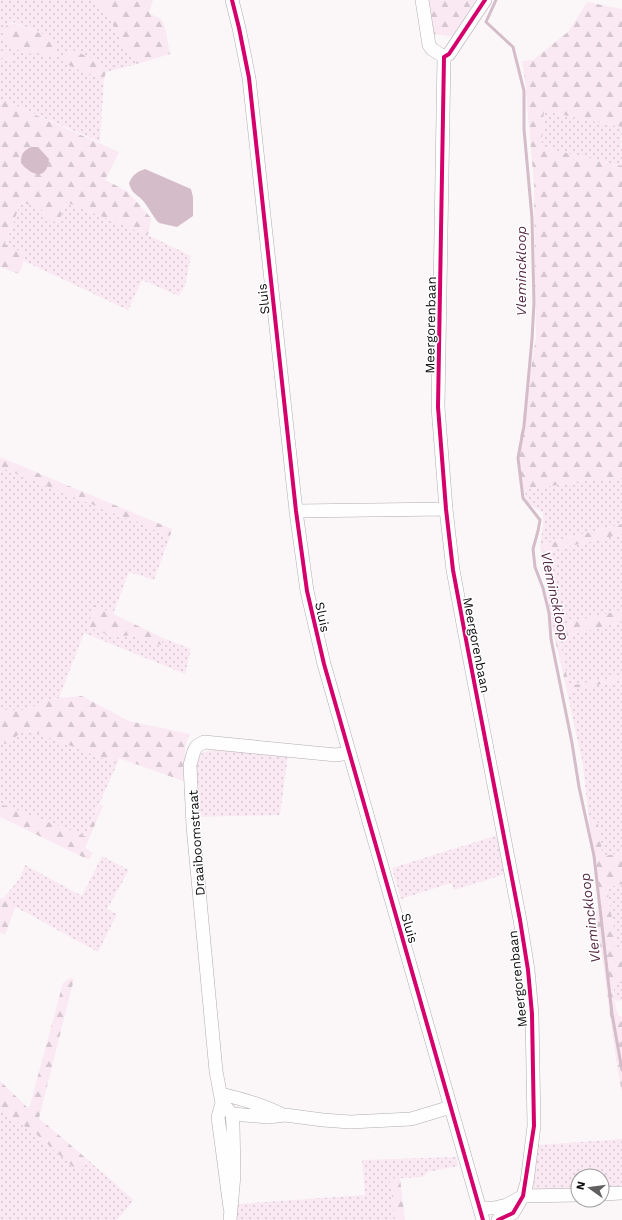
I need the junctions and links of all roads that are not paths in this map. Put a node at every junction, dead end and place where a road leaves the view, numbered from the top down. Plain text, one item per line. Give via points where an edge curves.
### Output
1 (232, 0) edge
2 (422, 0) edge
3 (486, 0) edge
4 (444, 57) junction
5 (446, 509) junction
6 (296, 511) junction
7 (350, 753) junction
8 (221, 1099) junction
9 (451, 1107) junction
10 (232, 1114) junction
11 (285, 1115) junction
12 (622, 1193) edge
13 (570, 1194) edge
14 (610, 1194) edge
15 (524, 1196) junction
16 (230, 1214) edge
17 (481, 1214) edge
18 (498, 1220) edge

1 - 6 street, Sluis via 249,78
2 - 4 street via 429,45
3 - 4 street via 449,54
4 - 5 street, Meergorenbaan via 438,407
5 - 6 street
5 - 15 street, Meergorenbaan via 453,570 528,970 532,1014 534,1126
6 - 7 street, Sluis via 312,615
7 - 8 street, Draaiboomstraat via 336,755 210,742 204,742 194,750 190,765 193,826 216,1071
7 - 9 street, Sluis
8 - 10 street
8 - 11 street via 244,1099
8 - 16 street via 218,1117
9 - 11 street via 411,1119 343,1121
9 - 17 street, Sluis
10 - 11 street via 268,1117
10 - 16 street via 234,1175
12 - 14 street
13 - 15 street
15 - 17 street
15 - 18 street, Meergorenbaan via 513,1213

